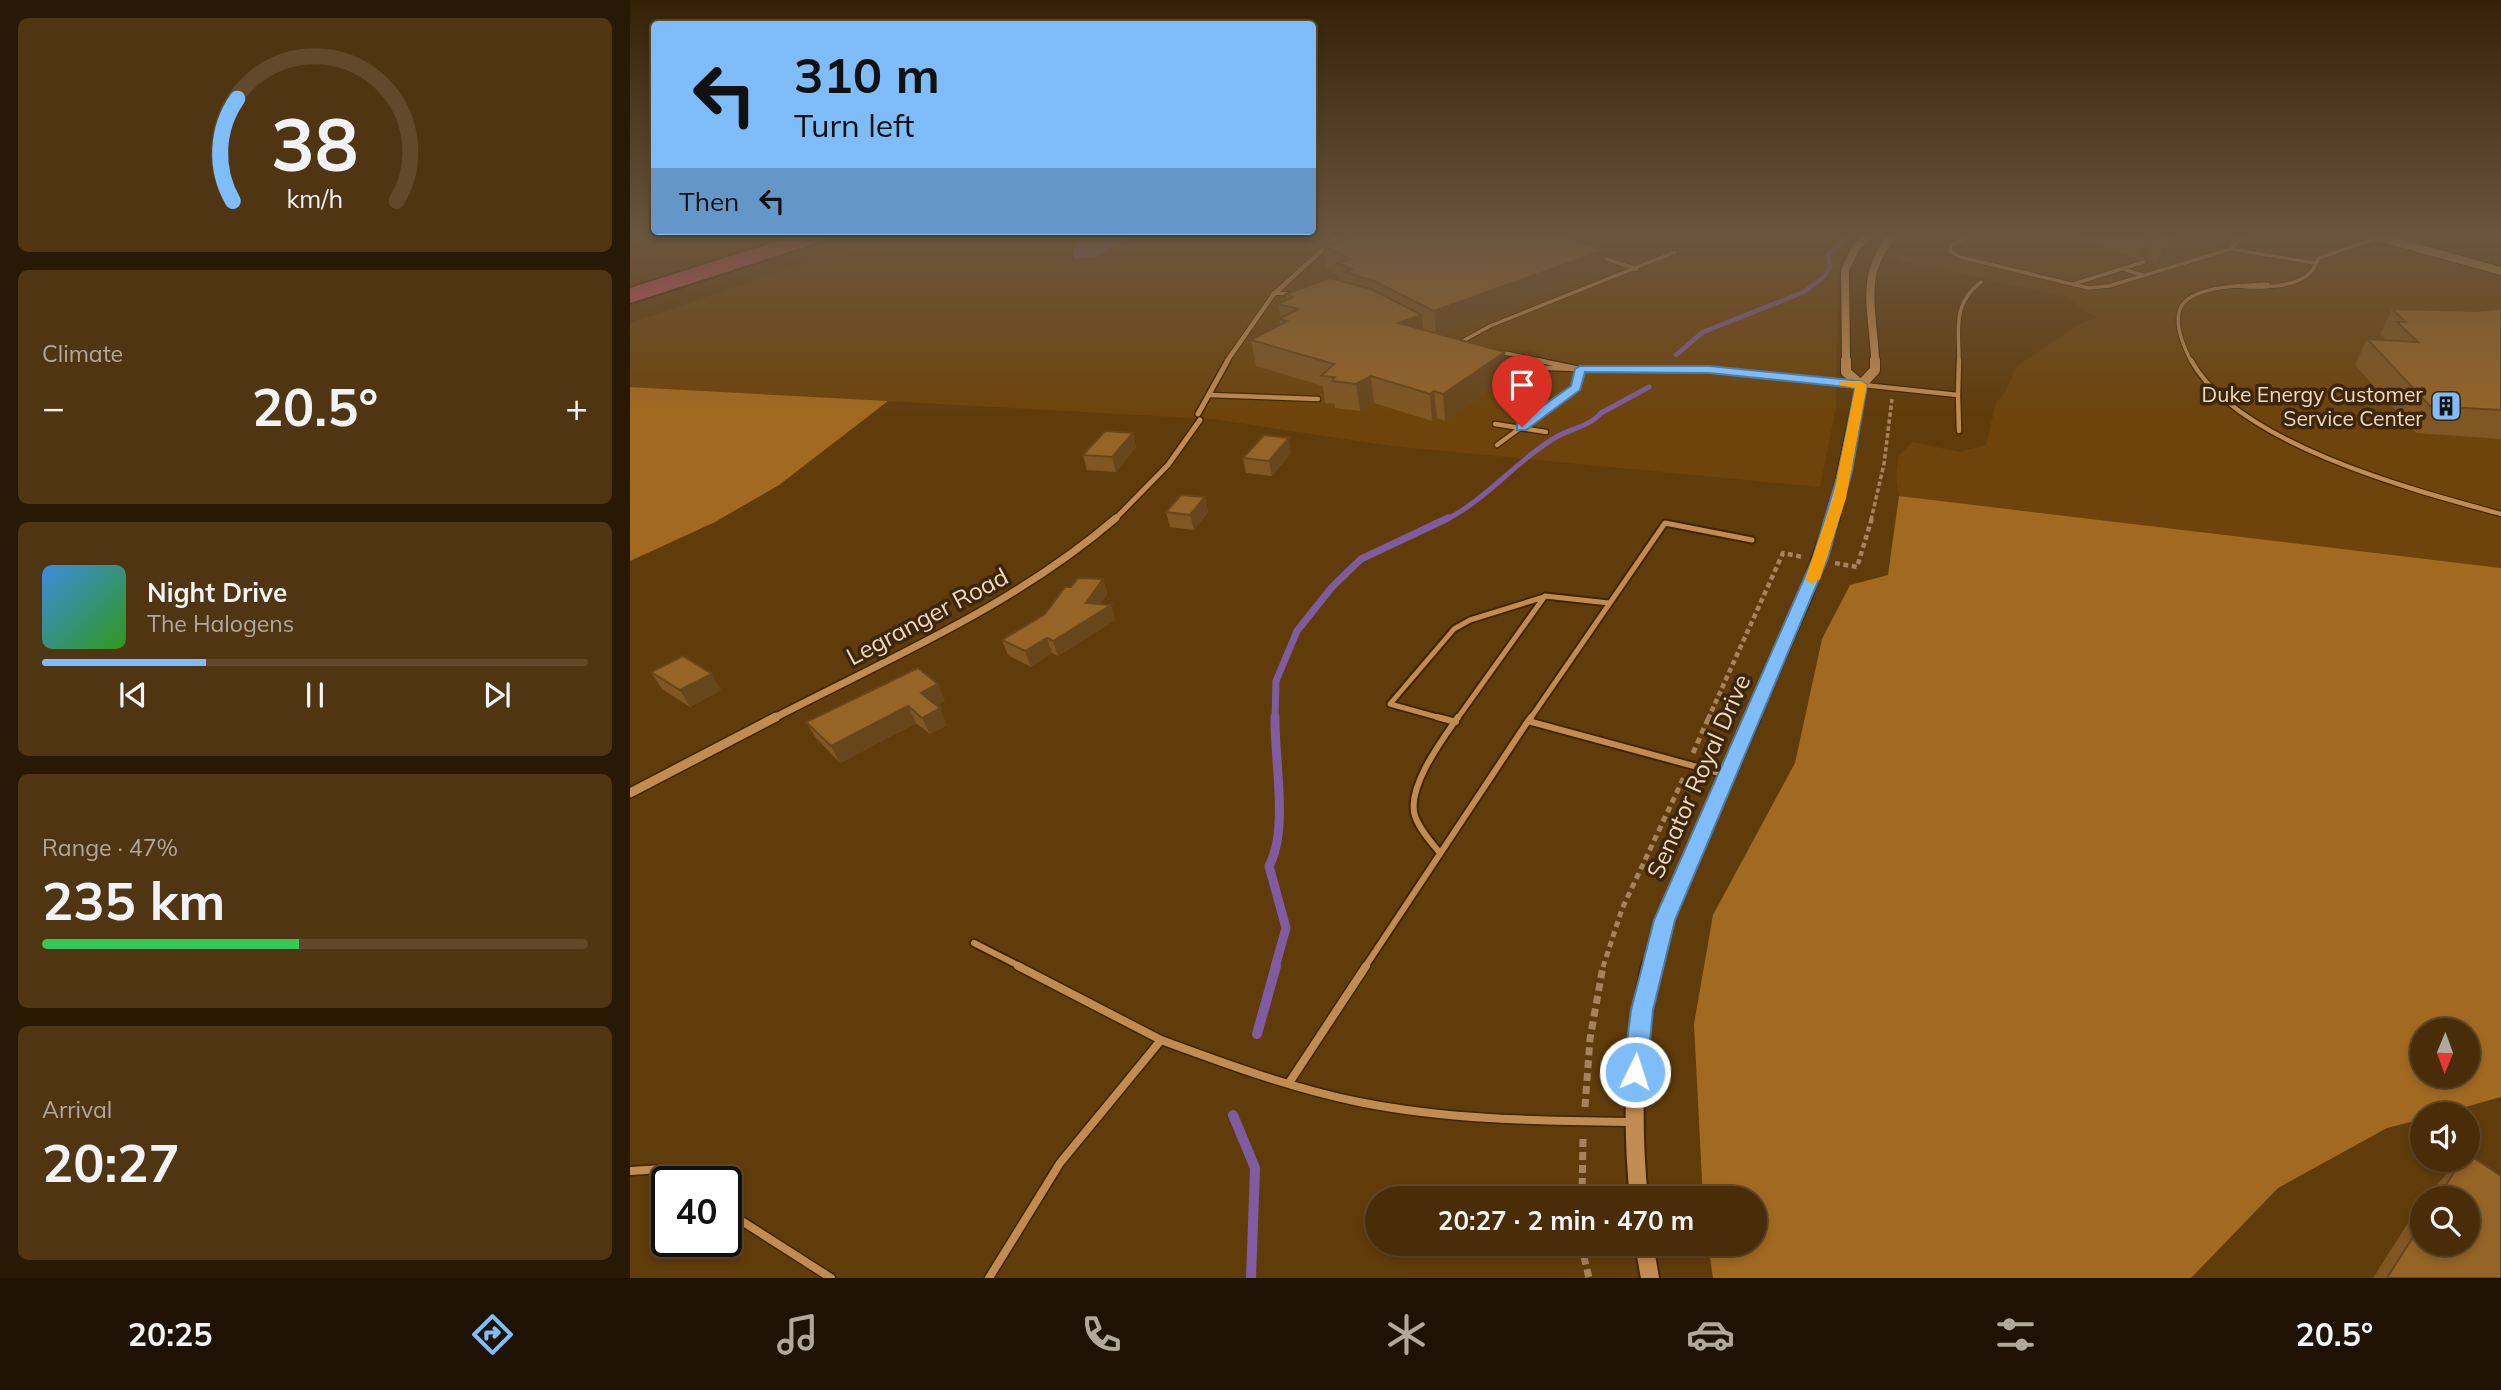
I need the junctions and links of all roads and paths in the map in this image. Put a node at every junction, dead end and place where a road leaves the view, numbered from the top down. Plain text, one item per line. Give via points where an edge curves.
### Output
1 (1273, 293) edge
2 (1290, 294) edge
3 (1300, 294) edge
4 (1575, 294) edge
5 (1844, 294) edge
6 (1870, 294) edge
7 (1965, 294) edge
8 (2202, 294) edge
9 (1443, 345) edge
10 (1453, 347) junction
11 (1580, 369) junction
12 (1861, 385) junction
13 (1892, 394) dead end
14 (1209, 395) junction
15 (1958, 395) junction
16 (1318, 399) edge
17 (1495, 424) dead end
18 (1522, 427) junction
19 (1959, 431) dead end
20 (1546, 432) dead end
21 (1496, 446) dead end
22 (2501, 514) edge
23 (1752, 540) dead end
24 (1783, 553) dead end
25 (1857, 567) dead end
26 (1545, 596) junction
27 (1609, 603) junction
28 (1456, 722) junction
29 (1528, 722) junction
30 (1693, 754) dead end
31 (1727, 775) junction
32 (1684, 777) dead end
33 (630, 793) edge
34 (1440, 853) junction
35 (974, 943) dead end
36 (1161, 1040) junction
37 (1289, 1083) junction
38 (1585, 1094) dead end
39 (1634, 1122) junction
40 (1583, 1150) dead end
41 (651, 1170) edge
42 (630, 1171) edge
43 (1582, 1186) edge
44 (1638, 1186) edge
45 (742, 1221) edge
46 (1584, 1256) edge
47 (1646, 1256) edge
48 (831, 1278) edge
49 (989, 1278) edge
50 (1589, 1278) edge
51 (1650, 1278) edge

1 - 14 street, Legranger Road via 1242,332
2 - 3 lane
4 - 10 lane via 1490,326
5 - 12 street via 1846,372
6 - 12 street, Senator Royal Drive via 1875,370
7 - 15 lane via 1960,305
8 - 22 lane via 2182,302 2177,313 2187,354 2215,390 2278,432 2346,465
9 - 10 lane
10 - 11 lane
10 - 11 lane via 1463,357 1487,363
11 - 12 lane via 1709,370
11 - 18 lane via 1576,387
12 - 15 lane
12 - 31 street, Senator Royal Drive via 1844,480 1820,558
13 - 25 path via 1884,476
14 - 16 lane
14 - 33 street, Legranger Road via 1199,417 1134,504 1060,564 957,624
15 - 19 lane
17 - 18 lane
18 - 20 lane
18 - 21 lane
23 - 27 lane via 1665,523
24 - 30 path
26 - 27 lane
26 - 28 lane
26 - 28 lane via 1454,629 1390,704
27 - 29 lane
28 - 34 lane via 1428,763 1413,800 1414,819
29 - 31 lane
29 - 34 lane
31 - 39 street, Senator Royal Drive via 1673,897 1653,955 1637,1040
32 - 38 path via 1607,952 1590,1026
34 - 37 lane
35 - 36 lane
36 - 37 lane
36 - 49 lane via 1060,1163
37 - 39 lane via 1412,1110 1517,1120
39 - 44 street, Senator Royal Drive
40 - 43 path
41 - 42 lane
45 - 48 lane
46 - 50 path
47 - 51 street

